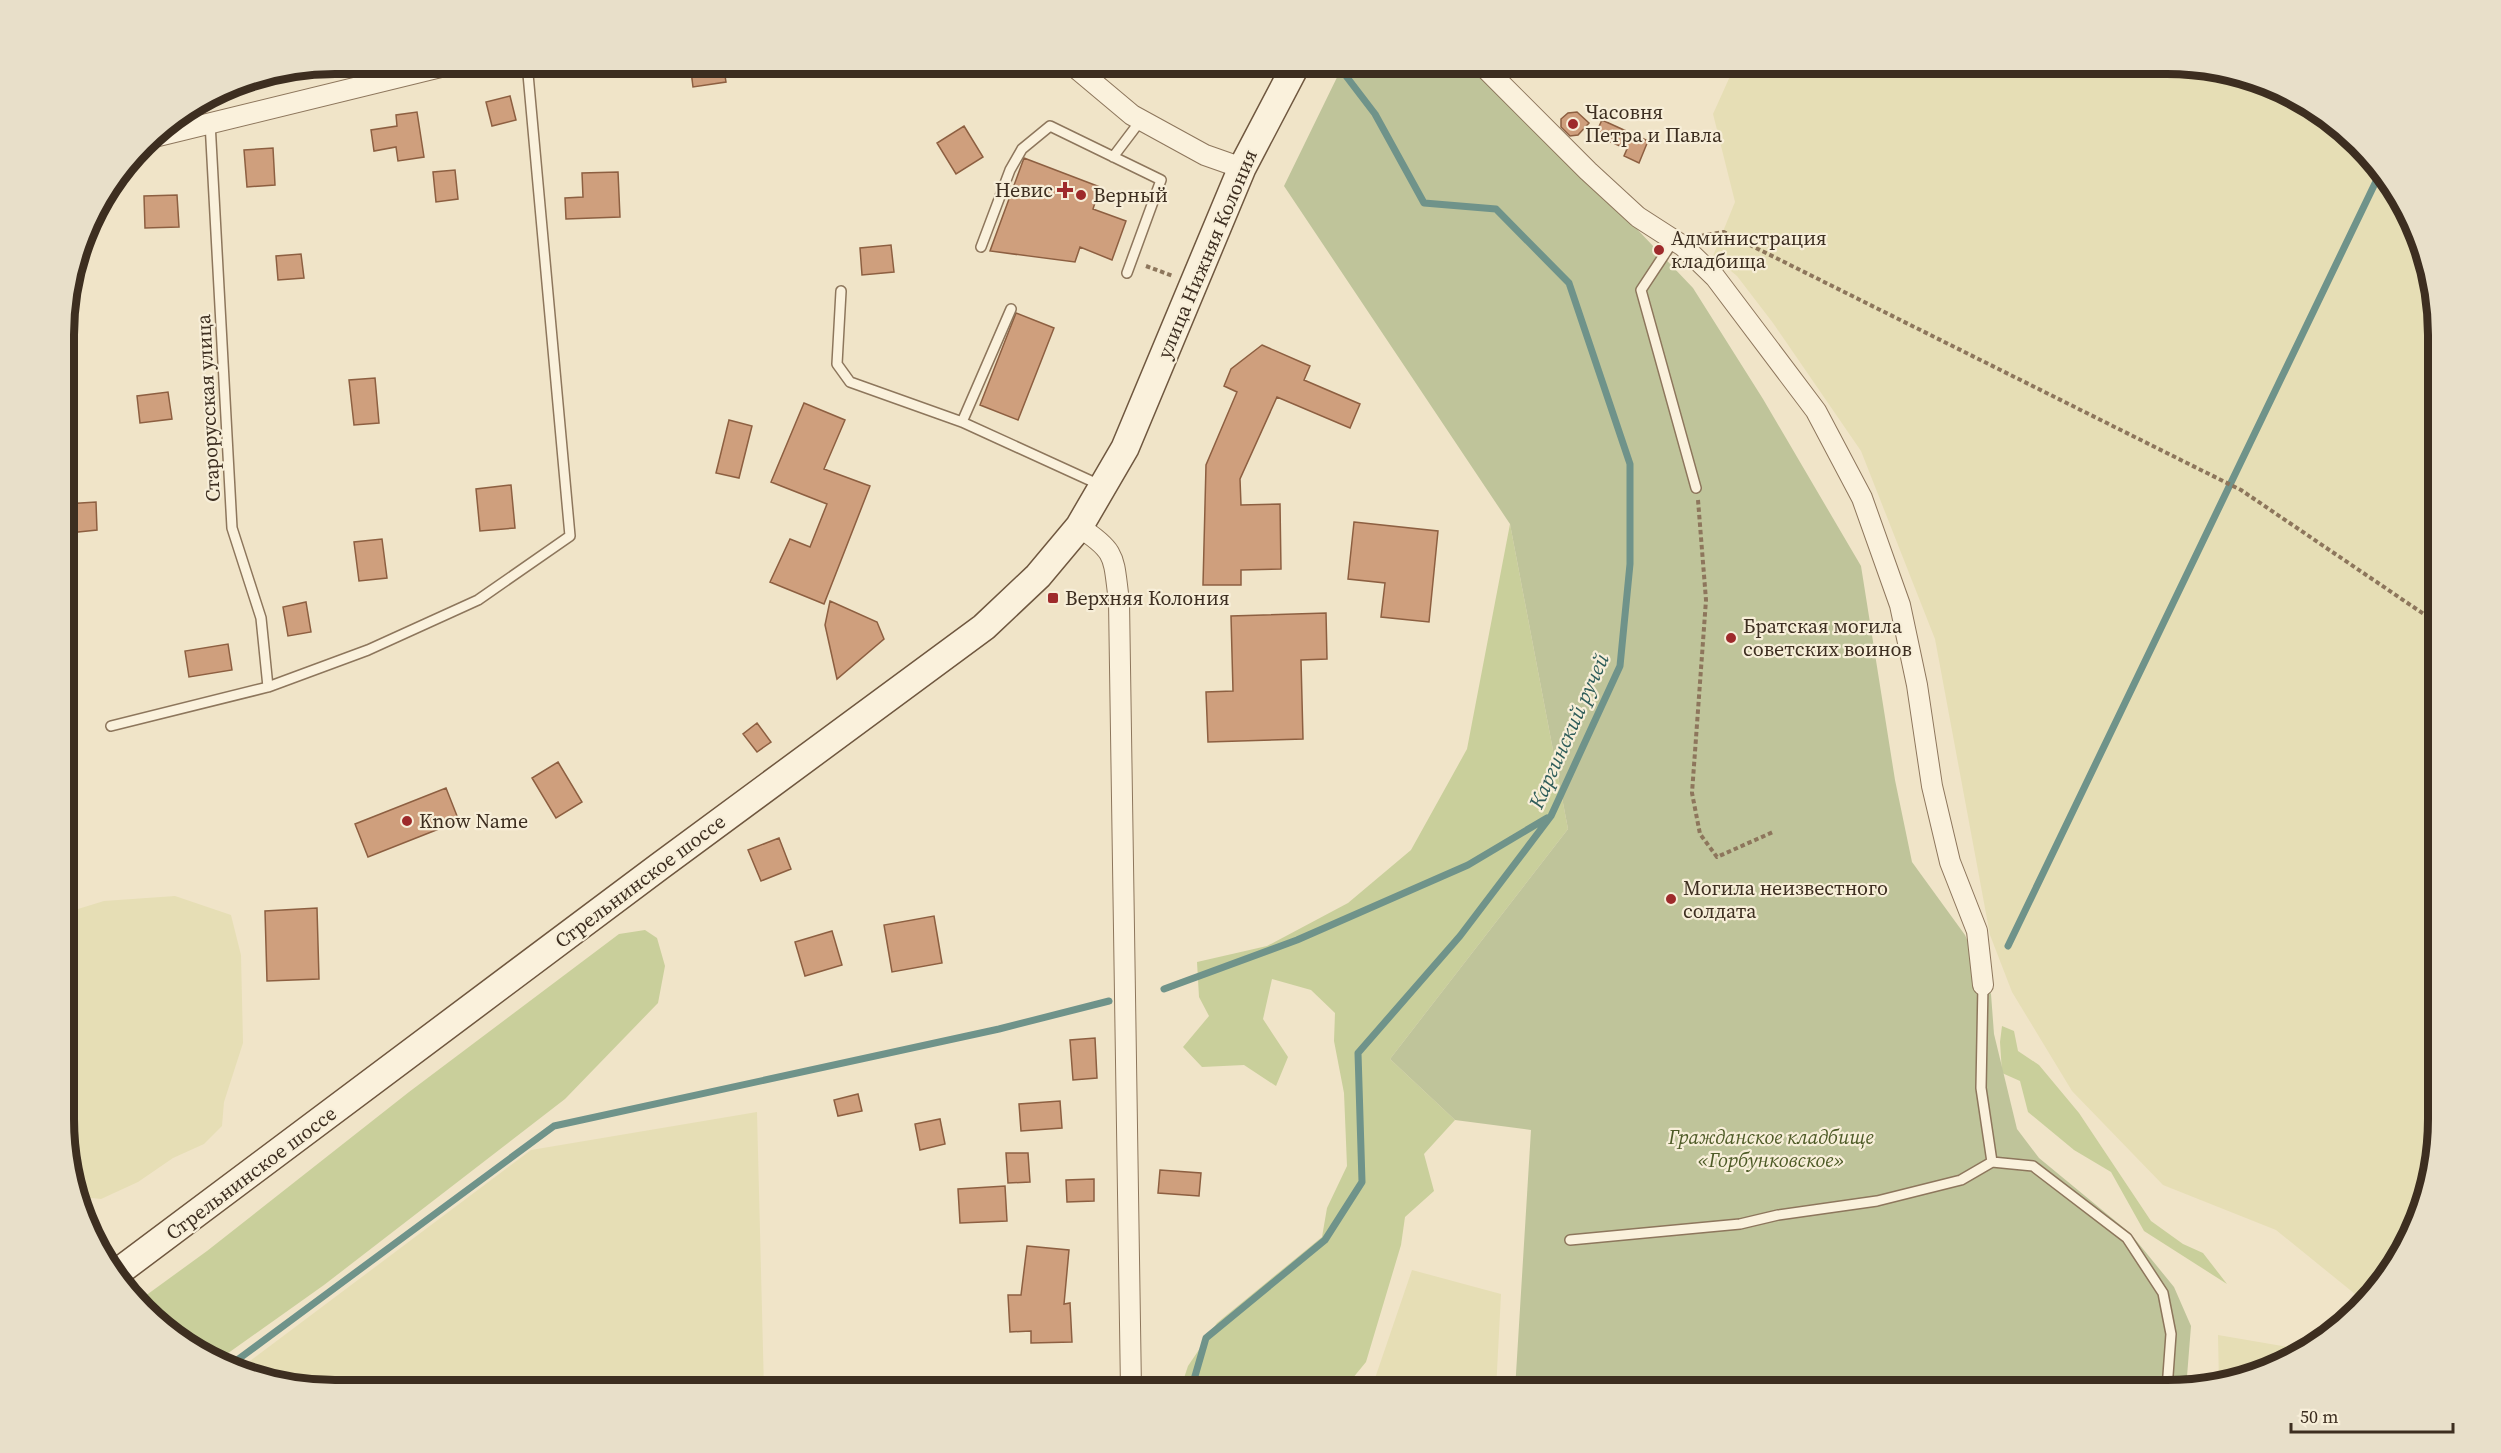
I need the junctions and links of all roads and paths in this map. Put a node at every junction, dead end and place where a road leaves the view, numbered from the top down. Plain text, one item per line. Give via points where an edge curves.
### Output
1 (411, 74) edge
2 (528, 74) edge
3 (1084, 74) edge
4 (1292, 74) edge
5 (1491, 74) edge
6 (1141, 120) junction
7 (210, 122) junction
8 (168, 133) edge
9 (1113, 157) junction
10 (1242, 168) junction
11 (1674, 240) junction
12 (981, 247) dead end
13 (1131, 261) junction
14 (1127, 273) dead end
15 (1184, 280) dead end
16 (841, 291) dead end
17 (1011, 309) dead end
18 (962, 422) junction
19 (1125, 448) joint
20 (1105, 487) junction
21 (1696, 488) joint
22 (1079, 527) junction
23 (2427, 616) edge
24 (268, 687) junction
25 (111, 726) dead end
26 (1773, 832) dead end
27 (1983, 985) joint
28 (1992, 1162) junction
29 (1570, 1240) dead end
30 (122, 1269) edge
31 (1131, 1380) edge
32 (2168, 1380) edge

1 - 7 street
2 - 24 lane via 570,536 478,600 368,650
3 - 6 street
4 - 10 main road, улица Нижняя Колония
5 - 11 street via 1638,217
6 - 9 lane
6 - 10 street via 1205,155
7 - 8 street
7 - 24 lane, Старорусская улица via 232,528 261,618
9 - 12 lane via 1050,126 1022,149 1010,170
9 - 13 lane via 1161,180
10 - 19 main road, улица Нижняя Колония
11 - 21 lane via 1641,290
11 - 23 path via 1724,232 2223,481
11 - 27 street via 1715,277 1816,411 1862,498 1900,605 1932,786 1950,862 1977,931
13 - 14 lane
13 - 15 path
16 - 18 lane via 837,364 850,382
17 - 18 lane
18 - 20 lane
19 - 20 main road, Стрельнинское шоссе
20 - 22 main road, Стрельнинское шоссе
21 - 26 path via 1706,600 1692,793 1700,834 1717,857
22 - 30 main road, Стрельнинское шоссе via 1038,576 984,627
22 - 31 street via 1113,555 1119,601
24 - 25 lane
27 - 28 lane via 1981,1088
28 - 29 lane via 1961,1180 1876,1201 1740,1224
28 - 32 lane via 2033,1166 2127,1238 2163,1293 2171,1334

